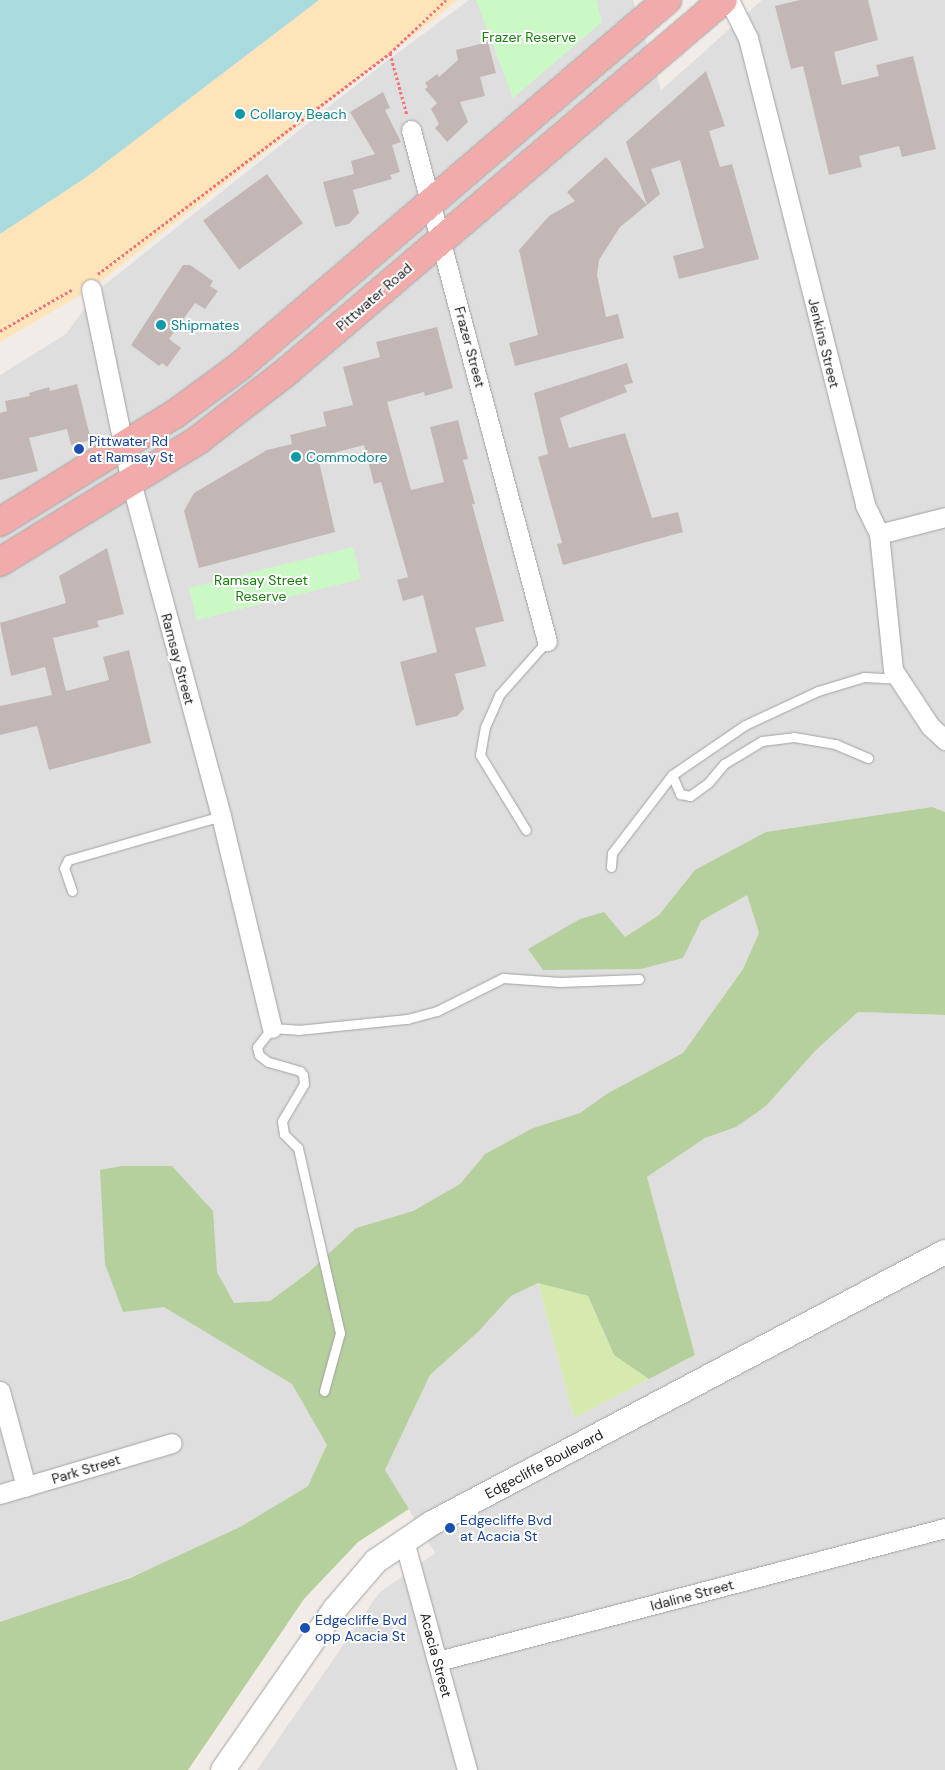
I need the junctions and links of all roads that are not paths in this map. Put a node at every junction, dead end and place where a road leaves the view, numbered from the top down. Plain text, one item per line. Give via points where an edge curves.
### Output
1 (667, 0) edge
2 (723, 0) edge
3 (729, 0) edge
4 (411, 130) road end
5 (431, 202) junction
6 (442, 239) junction
7 (91, 289) road end
8 (122, 448) junction
9 (130, 482) junction
10 (945, 517) edge
11 (0, 522) edge
12 (879, 534) junction
13 (0, 562) edge
14 (547, 641) joint
15 (902, 683) junction
16 (945, 740) edge
17 (868, 758) dead end
18 (672, 775) junction
19 (221, 816) junction
20 (526, 830) dead end
21 (611, 867) dead end
22 (72, 891) dead end
23 (639, 979) dead end
24 (272, 1028) junction
25 (945, 1252) edge
26 (0, 1391) edge
27 (324, 1391) dead end
28 (172, 1443) dead end
29 (26, 1487) junction
30 (0, 1494) edge
31 (945, 1528) edge
32 (404, 1541) junction
33 (438, 1661) junction
34 (222, 1770) edge
35 (467, 1770) edge

1 - 5 highway
2 - 6 highway, Pittwater Road
3 - 12 street, Jenkins Street via 748,38 865,506
4 - 5 street, Frazer Street
5 - 6 street, Frazer Street
5 - 8 highway via 239,367
6 - 9 highway, Pittwater Road via 286,373 198,440
6 - 14 street, Frazer Street
7 - 8 street, Ramsay Street
8 - 9 street, Ramsay Street
8 - 11 highway
9 - 13 highway, Pittwater Road
9 - 19 street, Ramsay Street
10 - 12 street
12 - 15 street, Jenkins Street via 892,663
14 - 20 lane via 499,695 485,727 480,755
15 - 16 street, Jenkins Street via 930,726
15 - 18 lane via 864,677 818,691 745,725
17 - 18 lane via 835,744 794,737 762,741 724,764 708,783 690,796 680,794
18 - 21 lane via 612,853
19 - 22 lane via 68,860 64,868
19 - 24 street, Ramsay Street
23 - 24 lane via 560,982 503,978 437,1010 407,1019 298,1030
24 - 27 lane via 257,1047 259,1055 268,1062 300,1071 303,1075 304,1084 282,1121 284,1134 298,1148 340,1333
25 - 32 street, Edgecliffe Boulevard
26 - 29 street
28 - 29 street, Park Street
29 - 30 street, Park Street
31 - 33 street, Idaline Street
32 - 33 street, Acacia Street
32 - 34 street, Edgecliffe Boulevard via 376,1561 355,1583
33 - 35 street, Acacia Street

